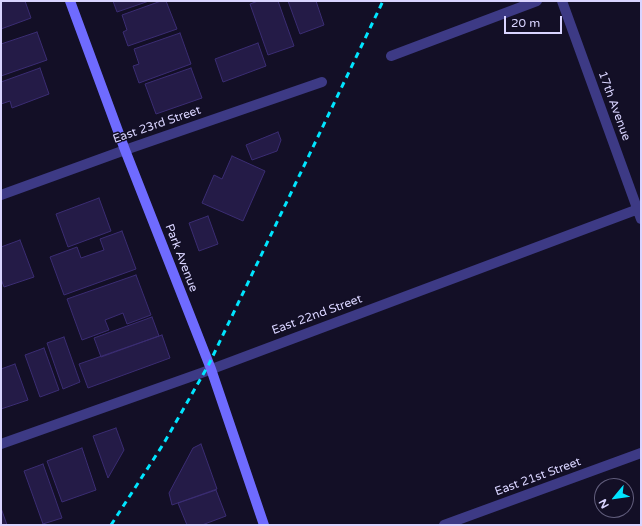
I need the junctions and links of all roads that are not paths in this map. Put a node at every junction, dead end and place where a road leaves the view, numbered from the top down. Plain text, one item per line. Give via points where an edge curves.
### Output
1 (70, 1) edge
2 (537, 1) edge
3 (562, 1) edge
4 (391, 56) dead end
5 (322, 82) dead end
6 (125, 150) junction
7 (1, 195) edge
8 (639, 209) edge
9 (641, 219) edge
10 (211, 369) junction
11 (1, 444) edge
12 (641, 453) edge
13 (264, 525) edge
14 (444, 525) edge

1 - 6 street, Park Avenue
2 - 4 street
3 - 8 street, 17th Avenue
5 - 6 street, East 23rd Street
6 - 7 street, East 23rd Street
6 - 10 street, Park Avenue
8 - 9 street, 17th Avenue
8 - 10 street, East 22nd Street
10 - 11 street, East 22nd Street
10 - 13 street, Park Avenue
12 - 14 street, East 21st Street

